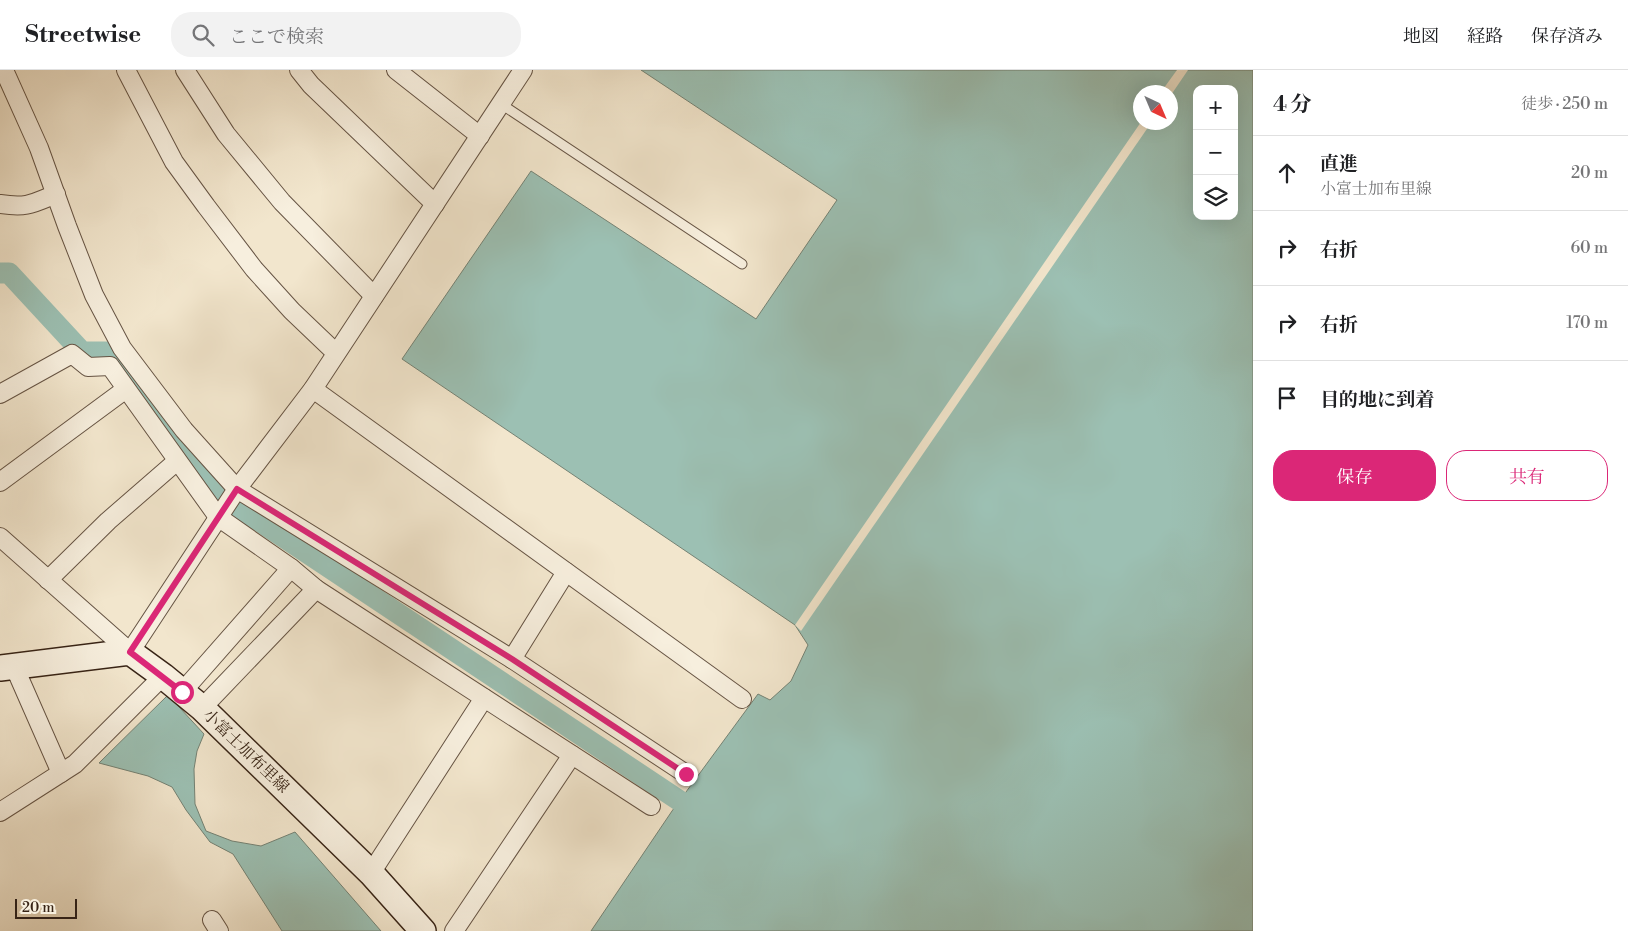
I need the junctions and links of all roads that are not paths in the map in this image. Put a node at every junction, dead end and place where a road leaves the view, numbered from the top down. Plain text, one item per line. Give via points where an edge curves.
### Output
1 (4, 70) edge
2 (126, 70) edge
3 (185, 70) edge
4 (299, 70) edge
5 (396, 70) edge
6 (523, 70) edge
7 (501, 104) junction
8 (480, 136) junction
9 (56, 194) junction
10 (0, 204) edge
11 (435, 204) junction
12 (742, 264) dead end
13 (374, 296) junction
14 (336, 353) junction
15 (126, 389) junction
16 (313, 389) junction
17 (0, 394) edge
18 (177, 461) junction
19 (0, 482) edge
20 (237, 489) junction
21 (218, 517) junction
22 (0, 536) edge
23 (291, 568) junction
24 (566, 572) junction
25 (48, 580) junction
26 (316, 589) junction
27 (130, 652) junction
28 (512, 659) junction
29 (7, 667) edge
30 (163, 676) junction
31 (182, 692) junction
32 (484, 698) junction
33 (742, 698) dead end
34 (202, 708) junction
35 (572, 755) junction
36 (61, 773) junction
37 (686, 774) dead end
38 (651, 806) dead end
39 (0, 812) edge
40 (371, 873) junction
41 (421, 930) edge
42 (454, 931) edge

1 - 9 street via 40,148
2 - 14 street via 174,162 206,206 254,269
3 - 13 street via 226,134 282,202
4 - 11 street
5 - 8 street
6 - 7 street
7 - 8 street
7 - 12 lane
8 - 11 street
9 - 10 street via 29,205
9 - 20 street via 94,295 122,348 184,430
11 - 13 street
13 - 14 street
14 - 16 street
15 - 17 street via 110,366 88,367 72,354
15 - 18 street
15 - 19 street
16 - 20 street
16 - 24 street
18 - 21 street
18 - 25 street via 108,521
20 - 21 street
20 - 28 street
21 - 23 street
21 - 27 street
22 - 25 street
23 - 26 street
23 - 31 street
24 - 28 street
24 - 33 street
25 - 27 street
26 - 32 street
26 - 34 street
27 - 29 main road
27 - 30 main road, 小富士加布里線
28 - 37 street
29 - 36 street
30 - 31 main road, 小富士加布里線
30 - 36 street via 75,764
31 - 34 main road, 小富士加布里線
32 - 35 street
32 - 40 street
34 - 40 main road, 小富士加布里線
35 - 38 street
35 - 42 street
36 - 39 street
40 - 41 main road, 小富士加布里線

